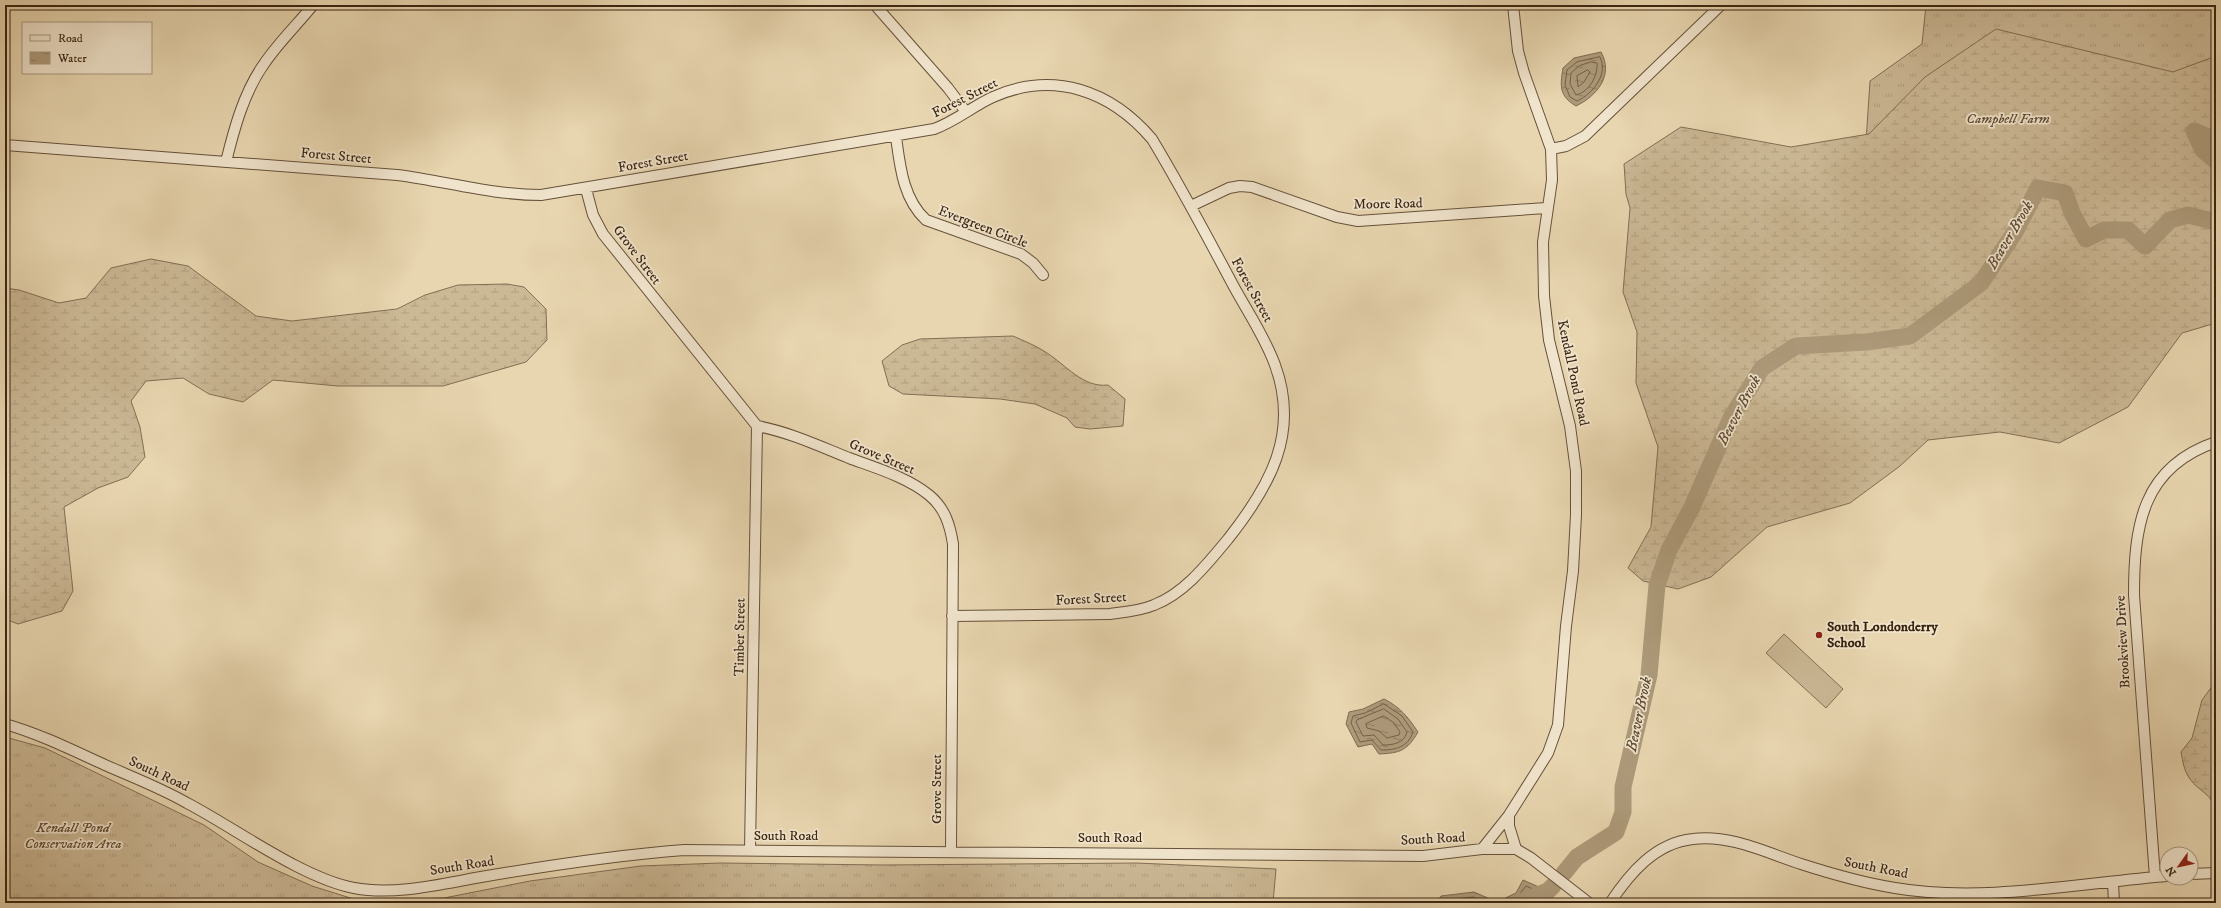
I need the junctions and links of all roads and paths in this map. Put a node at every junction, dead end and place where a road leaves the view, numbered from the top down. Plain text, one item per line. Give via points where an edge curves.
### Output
1 (313, 5) edge
2 (875, 5) edge
3 (1513, 5) edge
4 (1721, 5) edge
5 (966, 112) junction
6 (896, 137) junction
7 (5, 144) edge
8 (1551, 149) junction
9 (226, 162) junction
10 (586, 188) junction
11 (1191, 206) junction
12 (1546, 208) junction
13 (1043, 275) dead end
14 (757, 426) junction
15 (2216, 442) edge
16 (952, 616) junction
17 (5, 724) edge
18 (1509, 815) junction
19 (1482, 849) junction
20 (1516, 849) junction
21 (750, 850) junction
22 (951, 851) junction
23 (2216, 873) edge
24 (2199, 874) edge
25 (2155, 877) junction
26 (2159, 877) edge
27 (2113, 882) junction
28 (1588, 903) edge
29 (1610, 903) edge
30 (2114, 903) edge

1 - 9 street via 277,47 252,84
2 - 5 street
3 - 8 street, Kendall Pond Road via 1524,72
4 - 8 street via 1597,126 1566,146
5 - 6 street, Forest Street via 934,129
5 - 11 street, Forest Street via 1014,89 1036,85 1066,87 1101,97 1138,122 1152,139
6 - 10 street, Forest Street
6 - 13 street, Evergreen Circle via 904,181 911,202 926,220 1021,254
7 - 9 street, Forest Street
8 - 12 street, Kendall Pond Road via 1552,180
9 - 10 street, Forest Street via 396,175 518,195 542,195
10 - 14 street, Grove Street via 593,215 603,234
11 - 12 street, Moore Road via 1229,188 1240,186 1263,189 1336,217 1358,221
11 - 16 street, Forest Street via 1266,344 1282,385 1284,429 1279,451 1262,492 1207,563 1174,594 1155,605 1110,614
12 - 18 street, Kendall Pond Road via 1543,242 1544,296 1549,340 1570,426 1576,470 1573,571 1558,725 1548,753
14 - 16 street, Grove Street via 783,432 888,473 929,495 944,512 951,533
14 - 21 street, Timber Street
15 - 25 street, Brookview Drive via 2185,456 2168,470 2149,497 2138,529 2134,562 2135,610
16 - 22 street, Grove Street
17 - 21 street, South Road via 43,737 186,802 292,862 332,882 354,888 376,890 432,885 649,853
18 - 19 street, Kendall Pond Road
18 - 20 street via 1510,831
19 - 20 street, South Road
19 - 22 street, South Road via 1423,856
20 - 28 street
21 - 22 street, South Road
23 - 24 street
25 - 26 street, South Road
25 - 27 street, South Road
27 - 29 street, South Road via 1952,894 1896,888 1831,873 1726,840 1707,838 1679,842 1653,854 1630,876
27 - 30 street

